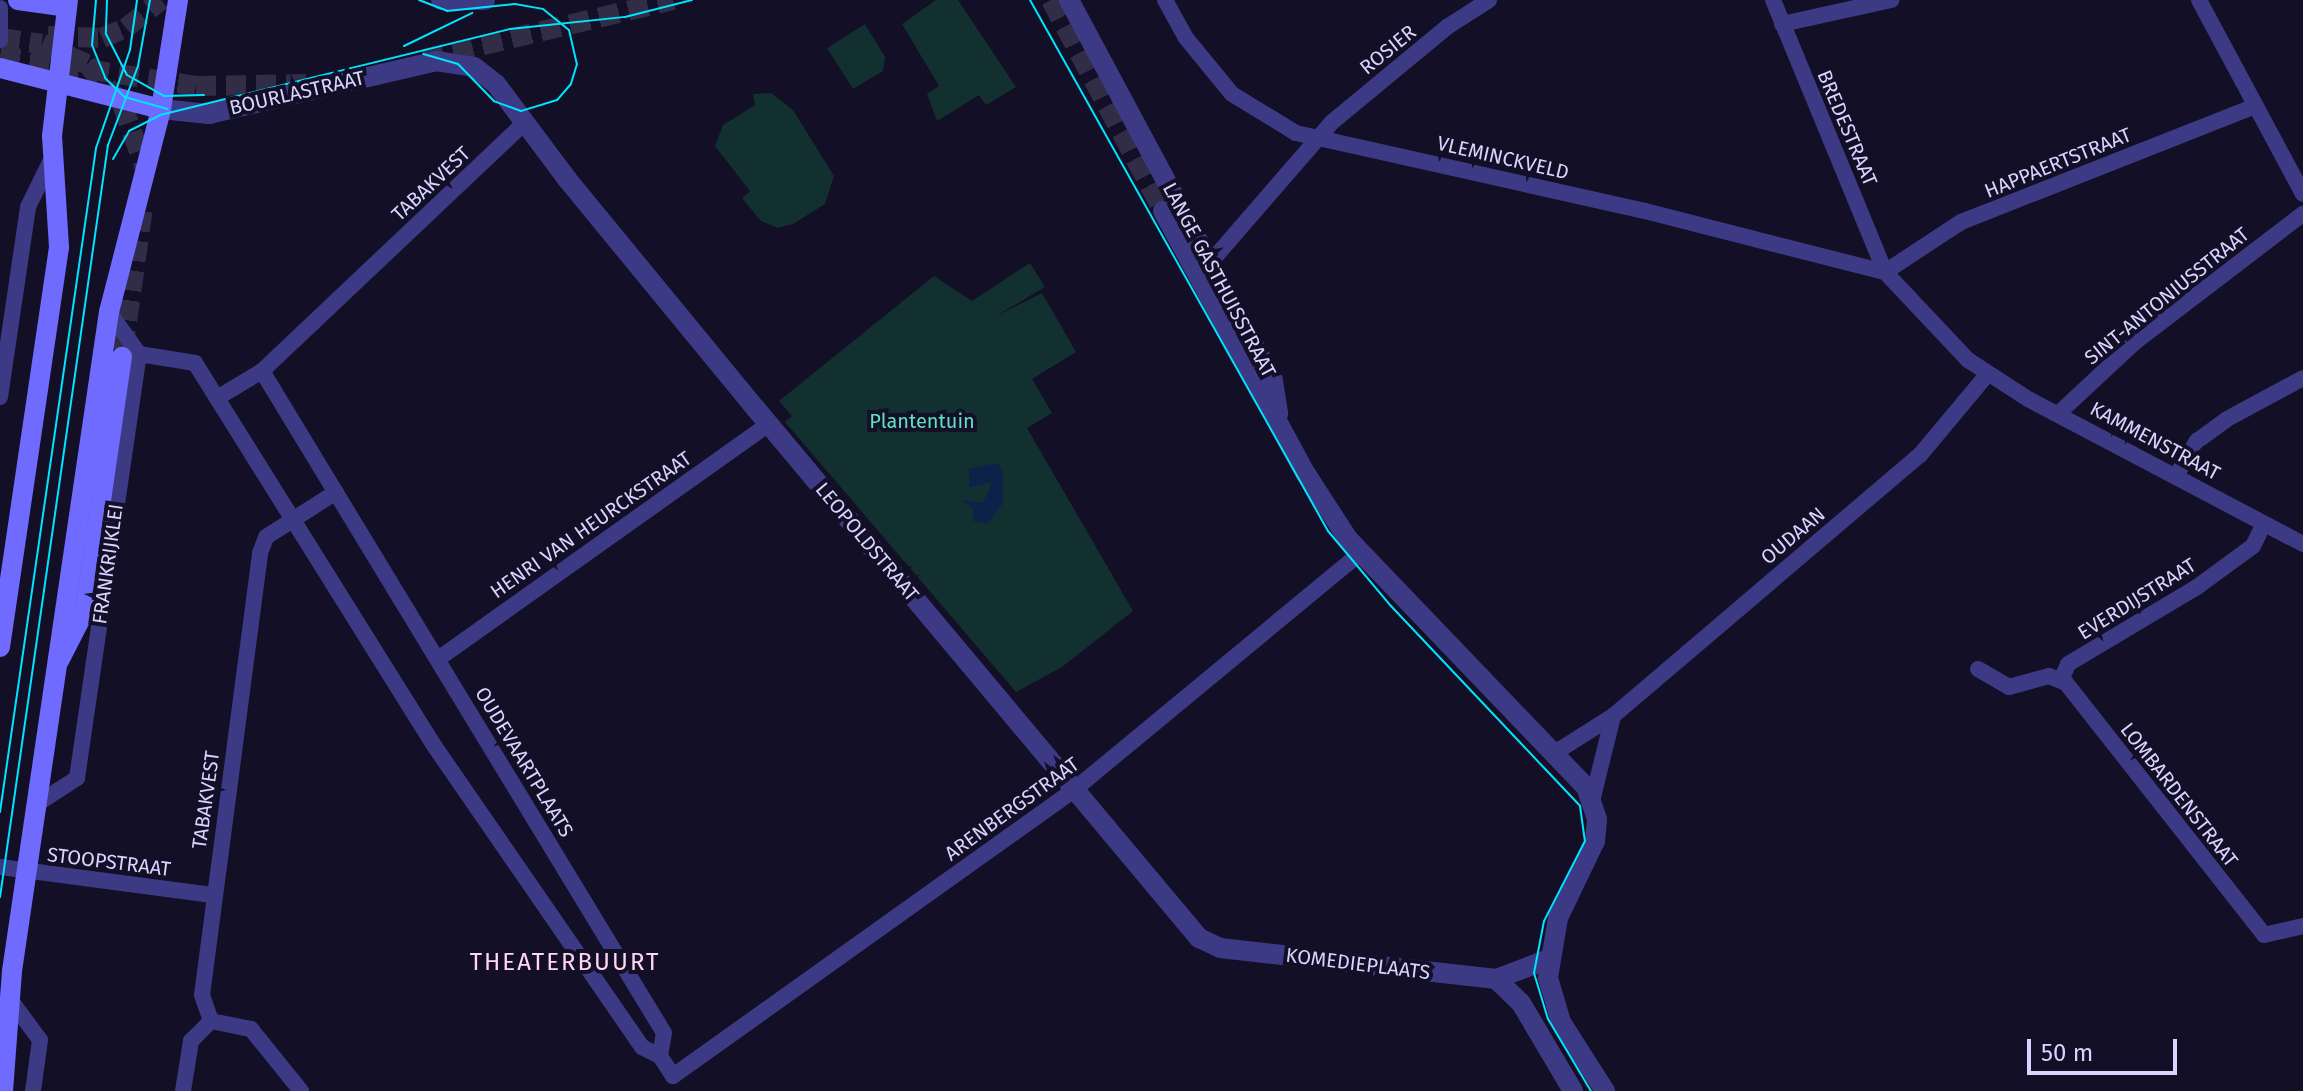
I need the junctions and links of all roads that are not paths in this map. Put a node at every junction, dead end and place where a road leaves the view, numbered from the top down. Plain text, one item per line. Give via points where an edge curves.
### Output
1 (18, 0) edge
2 (178, 0) edge
3 (441, 0) edge
4 (1069, 0) edge
5 (1165, 0) edge
6 (1489, 0) edge
7 (1773, 0) edge
8 (1891, 0) edge
9 (2199, 0) edge
10 (475, 1) edge
11 (67, 3) edge
12 (0, 8) edge
13 (1782, 24) junction
14 (0, 40) edge
15 (433, 62) joint
16 (0, 68) edge
17 (57, 81) junction
18 (2253, 107) junction
19 (161, 109) junction
20 (525, 122) junction
21 (1318, 138) junction
22 (52, 158) junction
23 (2303, 194) edge
24 (1163, 211) tunnel mouth
25 (2303, 214) edge
26 (1209, 264) junction
27 (1885, 272) junction
28 (109, 312) junction
29 (131, 356) junction
30 (262, 371) junction
31 (1987, 375) junction
32 (2303, 378) edge
33 (0, 397) edge
34 (217, 398) junction
35 (2059, 413) junction
36 (1278, 422) junction
37 (769, 424) junction
38 (2177, 474) junction
39 (336, 492) junction
40 (293, 519) junction
41 (2264, 523) junction
42 (2303, 544) edge
43 (1359, 554) junction
44 (0, 647) edge
45 (438, 659) junction
46 (54, 668) junction
47 (1978, 669) dead end
48 (2061, 680) junction
49 (1613, 716) junction
50 (1556, 752) junction
51 (1075, 789) junction
52 (1592, 801) junction
53 (37, 804) junction
54 (0, 867) edge
55 (27, 872) junction
56 (214, 895) junction
57 (2303, 926) edge
58 (1220, 948) joint
59 (1549, 959) junction
60 (1503, 985) junction
61 (9, 998) junction
62 (211, 1021) junction
63 (660, 1056) junction
64 (673, 1076) joint
65 (3, 1091) edge
66 (33, 1091) edge
67 (183, 1091) edge
68 (301, 1091) edge
69 (1573, 1091) edge
70 (1605, 1091) edge

1 - 11 main road
2 - 19 main road, FRANKRIJKLEI
3 - 10 street
4 - 26 street, LANGE GASTHUISSTRAAT
5 - 21 street, VLEMINCKVELD via 1186,38 1232,94 1275,124
6 - 21 street, ROSIER via 1405,61
7 - 13 street, BREDESTRAAT
8 - 13 street
9 - 18 street
11 - 17 main road
12 - 14 street
13 - 27 street, BREDESTRAAT
15 - 19 street, BOURLASTRAAT via 209,114
15 - 20 street, LEOPOLDSTRAAT via 459,61 487,75
16 - 17 main road
17 - 19 main road
17 - 22 main road
18 - 23 street
18 - 27 street, HAPPAERTSTRAAT via 1961,222
19 - 28 main road, FRANKRIJKLEI
20 - 30 street, TABAKVEST
20 - 37 street, LEOPOLDSTRAAT
21 - 26 street, ROSIER
21 - 27 street, VLEMINCKVELD via 1645,211
22 - 33 street via 28,207
22 - 44 main road via 57,261
24 - 36 street
25 - 35 street, SINT-ANTONIUSSTRAAT via 2134,343
26 - 36 street, LANGE GASTHUISSTRAAT via 1273,381
27 - 31 street, KAMMENSTRAAT
28 - 29 street
28 - 46 main road, FRANKRIJKLEI
29 - 34 street, OUDEVAARTPLAATS via 195,363
29 - 46 main road via 85,610 77,635
29 - 53 street, FRANKRIJKLEI via 77,778
30 - 34 street, TABAKVEST
30 - 39 street, OUDEVAARTPLAATS
31 - 35 street, KAMMENSTRAAT
31 - 49 street, OUDAAN via 1920,455
32 - 38 street via 2197,441
34 - 40 street, OUDEVAARTPLAATS
35 - 38 street, KAMMENSTRAAT
36 - 43 street, LANGE GASTHUISSTRAAT
37 - 45 street, HENRI VAN HEURCKSTRAAT
37 - 51 street, LEOPOLDSTRAAT
38 - 41 street, KAMMENSTRAAT
39 - 40 street
39 - 45 street, OUDEVAARTPLAATS
40 - 56 street, TABAKVEST via 266,537 260,553
40 - 63 street, OUDEVAARTPLAATS via 441,757 642,1047
41 - 42 street, KAMMENSTRAAT
41 - 48 street, EVERDIJSTRAAT via 2253,546 2197,587 2068,664
43 - 50 street, LANGE GASTHUISSTRAAT
43 - 51 street, ARENBERGSTRAAT
45 - 63 street, OUDEVAARTPLAATS via 664,1033
46 - 53 main road, FRANKRIJKLEI
47 - 48 street via 2009,687 2041,676
48 - 57 street, LOMBARDENSTRAAT via 2264,935
49 - 50 street, OUDAAN
49 - 52 street
50 - 52 street, LANGE GASTHUISSTRAAT
51 - 58 street, LEOPOLDSTRAAT via 1185,925
51 - 64 street, ARENBERGSTRAAT
52 - 59 street via 1595,841 1558,918
53 - 55 main road, FRANKRIJKLEI
54 - 55 street, STOOPSTRAAT
55 - 56 street, STOOPSTRAAT
55 - 61 main road, FRANKRIJKLEI
56 - 62 street, TABAKVEST via 202,995
58 - 60 street, KOMEDIEPLAATS
59 - 60 street, KOMEDIEPLAATS
59 - 70 street via 1553,1004
60 - 69 street
61 - 65 main road, FRANKRIJKLEI
61 - 66 street via 40,1040
62 - 67 street via 191,1041
62 - 68 street via 251,1029
63 - 64 street, OUDEVAARTPLAATS

